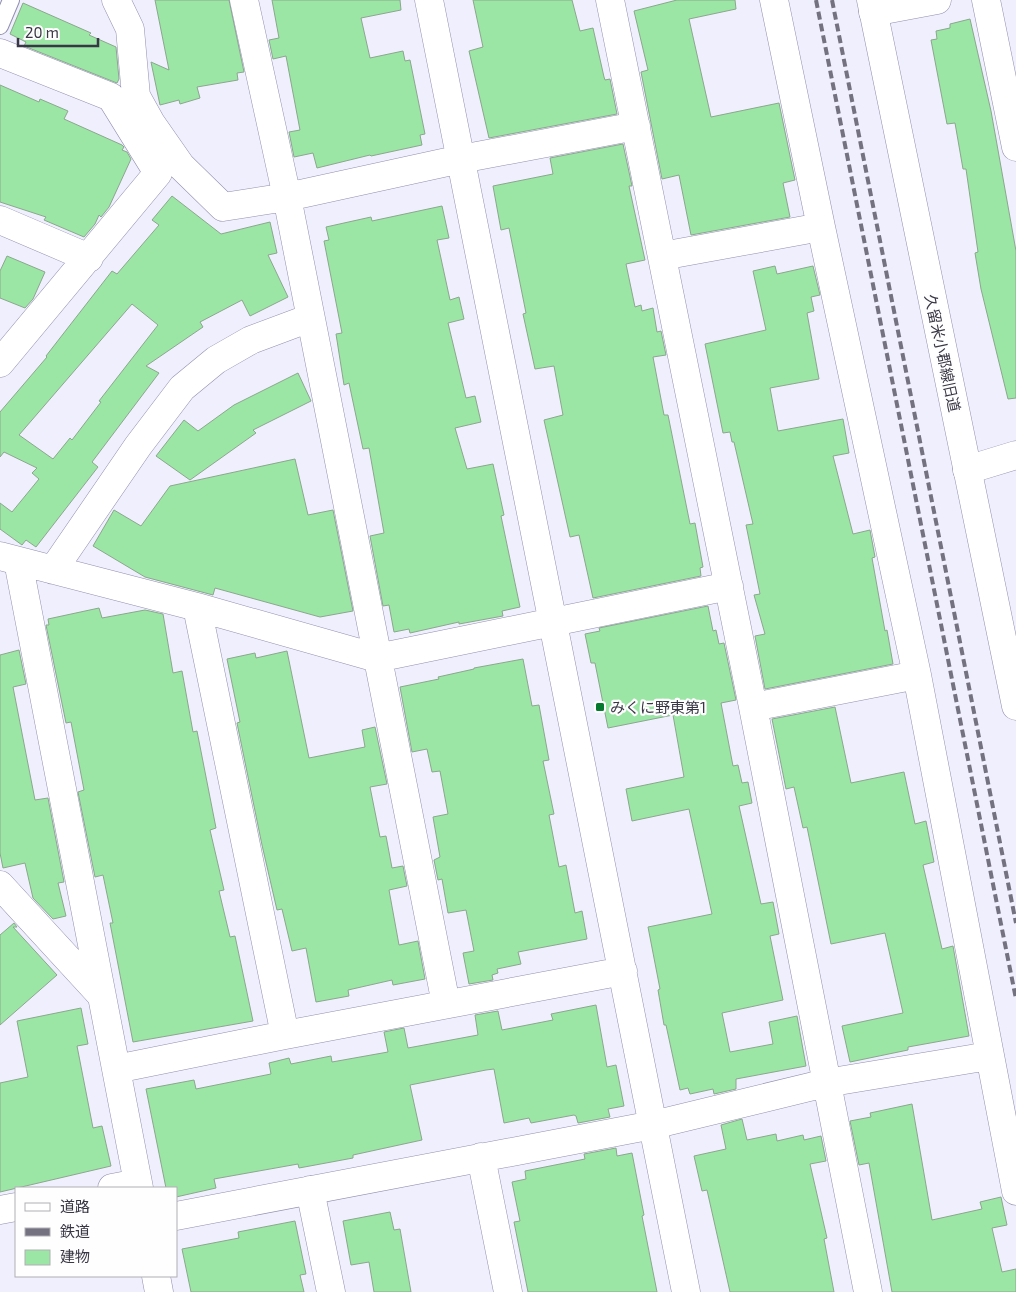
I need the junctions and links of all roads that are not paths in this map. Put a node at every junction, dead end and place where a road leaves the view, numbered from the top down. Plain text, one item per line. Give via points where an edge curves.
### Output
1 (11, 0) edge
2 (116, 0) edge
3 (244, 0) edge
4 (429, 0) edge
5 (610, 0) edge
6 (774, 0) edge
7 (937, 0) edge
8 (986, 0) edge
9 (872, 6) edge
10 (0, 26) edge
11 (0, 52) edge
12 (636, 126) junction
13 (1016, 147) edge
14 (461, 159) junction
15 (287, 197) junction
16 (0, 220) edge
17 (821, 227) junction
18 (662, 256) junction
19 (89, 258) junction
20 (310, 318) junction
21 (0, 363) edge
22 (1016, 455) edge
23 (967, 470) junction
24 (9, 559) edge
25 (53, 570) junction
26 (729, 586) junction
27 (198, 608) junction
28 (553, 622) junction
29 (377, 658) junction
30 (916, 675) junction
31 (1016, 706) edge
32 (753, 707) junction
33 (0, 885) edge
34 (622, 971) junction
35 (101, 995) junction
36 (446, 1004) junction
37 (285, 1035) junction
38 (989, 1056) junction
39 (116, 1069) junction
40 (826, 1083) junction
41 (653, 1125) junction
42 (482, 1157) junction
43 (130, 1187) edge
44 (310, 1190) junction
45 (1016, 1191) edge
46 (15, 1207) edge
47 (0, 1210) edge
48 (178, 1216) edge
49 (156, 1277) edge
50 (159, 1292) edge
51 (331, 1292) edge
52 (508, 1292) edge
53 (686, 1292) edge
54 (868, 1292) edge

1 - 10 lane
2 - 15 street via 130,29 136,96 181,166 223,206
3 - 15 street
4 - 14 street
5 - 12 street
6 - 17 street
7 - 9 street
8 - 13 street
9 - 23 street, 久留米小郡線旧道
11 - 19 street via 111,97 158,173
12 - 14 street
12 - 18 street
14 - 15 street
14 - 28 street
15 - 20 street
16 - 19 street
17 - 18 street
17 - 30 street
18 - 26 street
19 - 21 street
20 - 25 street via 250,340 216,360 182,388
20 - 29 street
22 - 23 street
23 - 31 street, 久留米小郡線旧道
24 - 25 street
24 - 35 street
25 - 27 street
26 - 28 street
26 - 32 street
27 - 29 street
27 - 37 street
28 - 29 street
28 - 34 street
29 - 36 street
30 - 32 street
30 - 38 street
32 - 40 street
33 - 35 street
34 - 36 street
34 - 41 street
35 - 39 street
36 - 37 street
37 - 39 street
38 - 40 street
38 - 45 street
39 - 43 street
40 - 41 street
40 - 54 street
41 - 42 street
41 - 53 street
42 - 44 street
42 - 52 street
44 - 48 street
44 - 51 street
46 - 47 street
49 - 50 street

